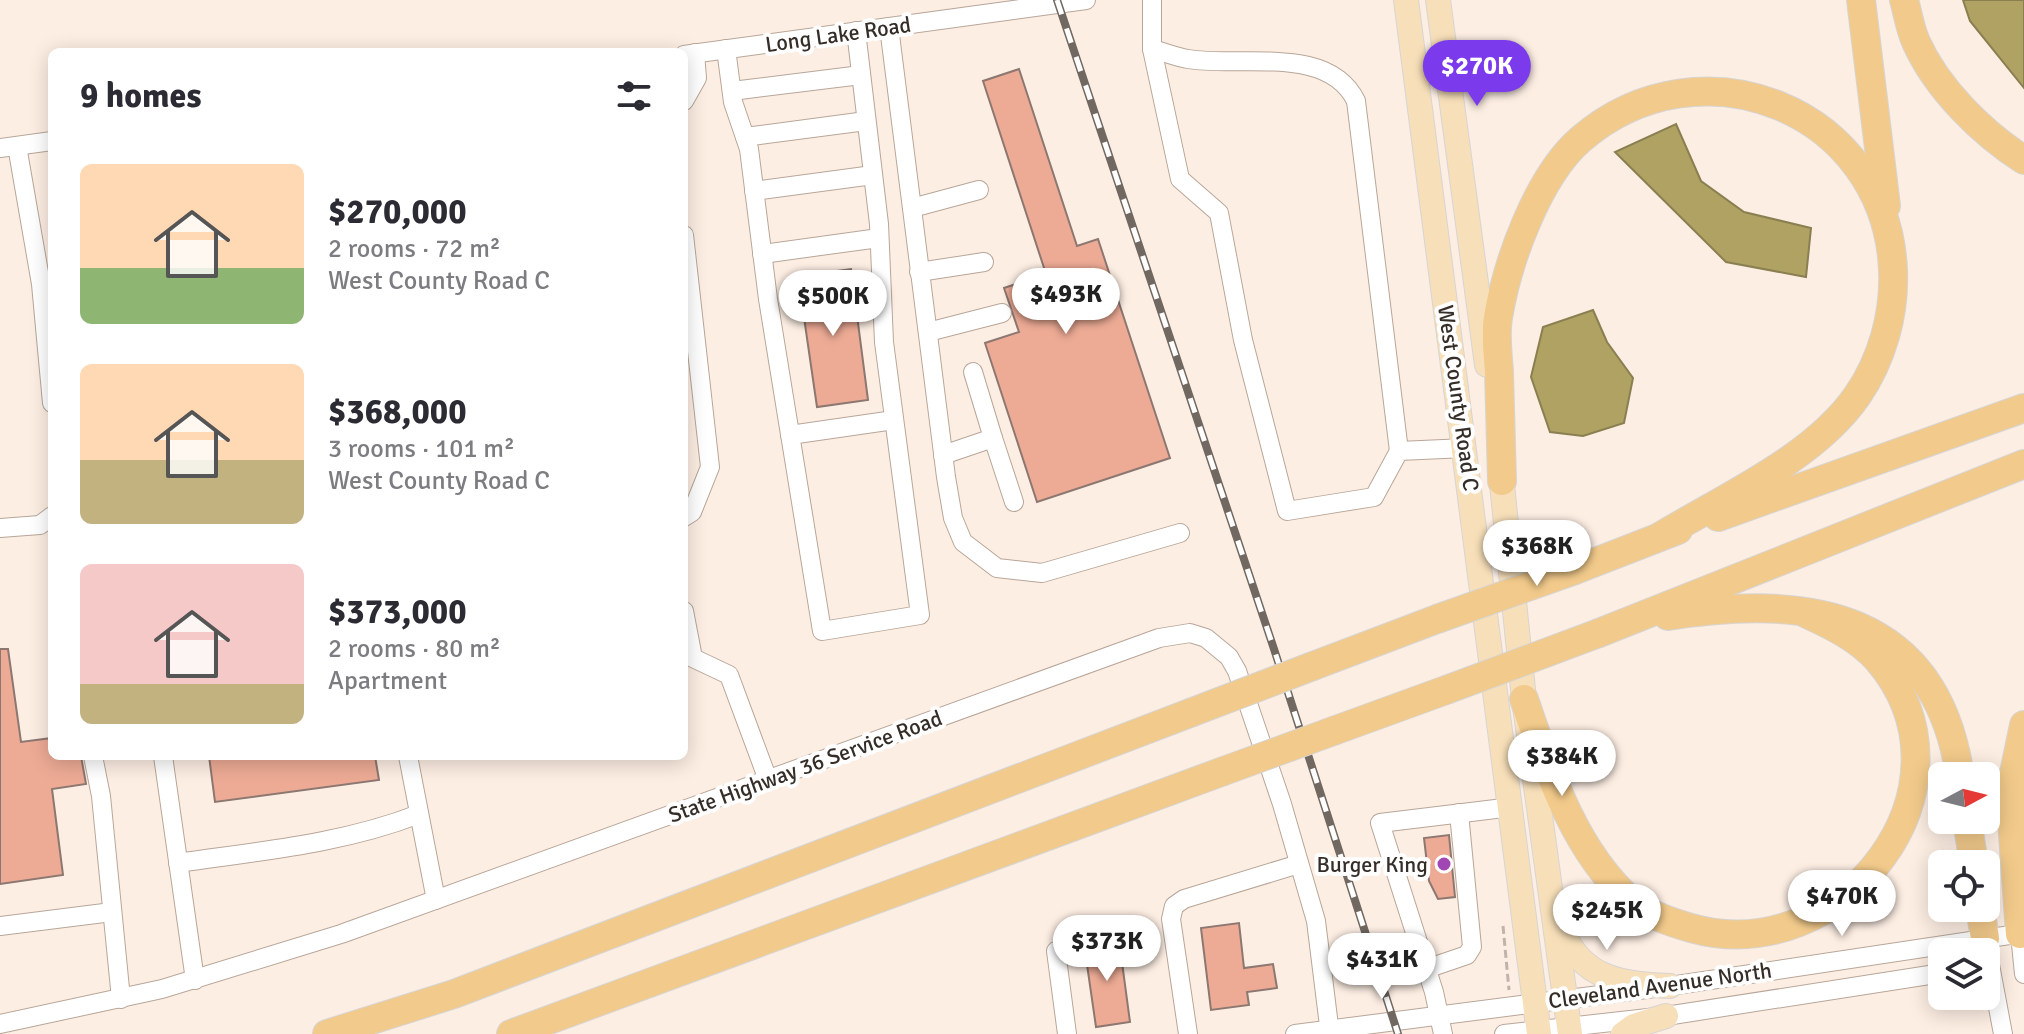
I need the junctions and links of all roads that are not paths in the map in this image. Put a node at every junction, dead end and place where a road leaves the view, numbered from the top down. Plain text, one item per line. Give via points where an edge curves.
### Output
1 (1086, 0) edge
2 (1152, 0) edge
3 (1406, 0) edge
4 (1438, 0) edge
5 (1861, 0) edge
6 (1904, 0) edge
7 (889, 27) junction
8 (856, 31) junction
9 (726, 49) junction
10 (1152, 49) junction
11 (689, 54) edge
12 (861, 75) junction
13 (732, 91) junction
14 (688, 94) edge
15 (866, 121) junction
16 (745, 137) junction
17 (48, 142) edge
18 (9, 147) edge
19 (2024, 160) edge
20 (873, 175) junction
21 (979, 190) dead end
22 (754, 191) junction
23 (912, 208) junction
24 (879, 238) junction
25 (1892, 248) junction
26 (762, 254) junction
27 (984, 262) dead end
28 (688, 271) edge
29 (919, 272) junction
30 (1002, 313) dead end
31 (928, 332) junction
32 (48, 360) edge
33 (973, 372) dead end
34 (2024, 408) edge
35 (894, 420) junction
36 (790, 435) junction
37 (993, 438) junction
38 (1466, 448) junction
39 (1399, 451) junction
40 (943, 455) junction
41 (2024, 464) edge
42 (1502, 481) junction
43 (1014, 502) dead end
44 (688, 514) edge
45 (48, 519) edge
46 (0, 528) edge
47 (1180, 533) dead end
48 (1661, 536) junction
49 (1807, 614) junction
50 (1610, 629) junction
51 (688, 632) edge
52 (1524, 699) junction
53 (2024, 725) edge
54 (94, 760) edge
55 (164, 760) edge
56 (409, 760) edge
57 (1957, 762) edge
58 (768, 780) junction
59 (1512, 807) junction
60 (1459, 813) junction
61 (419, 814) junction
62 (178, 863) junction
63 (1299, 864) junction
64 (436, 900) junction
65 (1553, 905) junction
66 (112, 912) junction
67 (1982, 922) edge
68 (0, 926) edge
69 (1985, 938) edge
70 (2000, 944) edge
71 (1928, 947) edge
72 (1056, 951) dead end
73 (2023, 953) edge
74 (2000, 962) edge
75 (1426, 969) junction
76 (1928, 975) edge
77 (195, 980) junction
78 (1670, 986) junction
79 (121, 999) junction
80 (1566, 999) junction
81 (1535, 1002) junction
82 (1998, 1010) edge
83 (1440, 1014) junction
84 (1666, 1016) junction
85 (0, 1024) edge
86 (1330, 1032) edge
87 (1570, 1032) edge
88 (1539, 1033) edge
89 (327, 1034) edge
90 (511, 1034) edge
91 (1067, 1034) edge
92 (1188, 1034) edge
93 (1295, 1034) edge
94 (1443, 1034) edge
95 (1504, 1034) edge
96 (1623, 1034) edge
97 (2003, 1034) edge

1 - 7 street, Long Lake Road
2 - 10 street
3 - 38 main road, West County Road C
4 - 42 main road, West County Road C
5 - 25 highway
6 - 19 highway via 1915,41 1931,68 1981,127
7 - 8 street, Long Lake Road
7 - 23 street
8 - 9 street, Long Lake Road
8 - 12 street
9 - 11 street, Long Lake Road
9 - 13 street
10 - 39 street via 1188,59 1312,65 1349,86 1356,101
10 - 39 street via 1180,179 1219,213 1243,340 1287,511 1374,497
11 - 14 street via 697,78
12 - 13 street
12 - 15 street
13 - 16 street
15 - 16 street
15 - 20 street
16 - 22 street
17 - 18 street
18 - 32 street via 41,284
20 - 22 street
20 - 24 street
21 - 23 street
22 - 26 street
23 - 29 street
24 - 26 street
24 - 35 street
25 - 42 highway via 1883,215 1854,162 1817,126 1769,101 1740,93 1684,92 1652,99 1601,123 1561,160 1536,205 1506,282 1497,321
25 - 48 highway via 1894,283 1883,344 1848,407 1818,439
26 - 36 street
27 - 29 street
28 - 44 street via 710,467
29 - 31 street
30 - 31 street
31 - 40 street
33 - 37 street
34 - 48 highway
35 - 36 street
35 - 36 street via 920,615 822,631
37 - 40 street
37 - 43 street
38 - 39 street
38 - 59 main road, West County Road C
40 - 47 street via 953,518 963,542 997,568 1042,573
41 - 50 highway
42 - 52 main road, West County Road C
45 - 46 street
48 - 89 highway, bridge via 454,994
49 - 50 highway via 1763,606
49 - 52 highway via 1860,643 1891,679 1912,735 1912,785 1898,833 1869,875 1828,909 1778,930 1728,935 1701,931 1632,902 1581,841
49 - 57 highway via 1868,630 1906,656 1949,720
50 - 90 highway, bridge
51 - 58 street via 693,658 729,675
52 - 65 main road, West County Road C
53 - 73 highway via 2010,792
54 - 66 street
55 - 62 street
56 - 61 street
58 - 63 street, State Highway 36 Service Road via 1159,638 1190,633 1219,646 1237,671
58 - 64 street, State Highway 36 Service Road
59 - 60 street
59 - 81 main road, West County Road C
60 - 75 street via 1472,947 1467,955
60 - 75 street via 1380,823
61 - 62 street via 373,832 315,844
61 - 64 street
62 - 77 street
63 - 86 street, State Highway 36 Service Road via 1316,921
63 - 92 street via 1174,906 1171,919
64 - 77 street, State Highway 36 Service Road
65 - 78 main road via 1569,946 1592,972 1628,984
65 - 80 main road, West County Road C
66 - 68 street
66 - 79 street
67 - 69 highway
70 - 73 street, Cleveland Avenue North
71 - 78 street, Cleveland Avenue North
72 - 91 street
73 - 74 street
75 - 83 street
76 - 84 street, Cleveland Avenue North
77 - 79 street, State Highway 36 Service Road
78 - 80 street, Cleveland Avenue North
79 - 85 street, State Highway 36 Service Road
80 - 81 street, Cleveland Avenue North
80 - 87 main road, West County Road C
81 - 83 street, Cleveland Avenue North
81 - 88 main road, West County Road C
82 - 97 street
83 - 86 street, Cleveland Avenue North
83 - 94 street
84 - 87 street, Cleveland Avenue North
84 - 96 main road
86 - 93 street, Cleveland Avenue North
87 - 88 street, Cleveland Avenue North
88 - 95 street, Cleveland Avenue North

